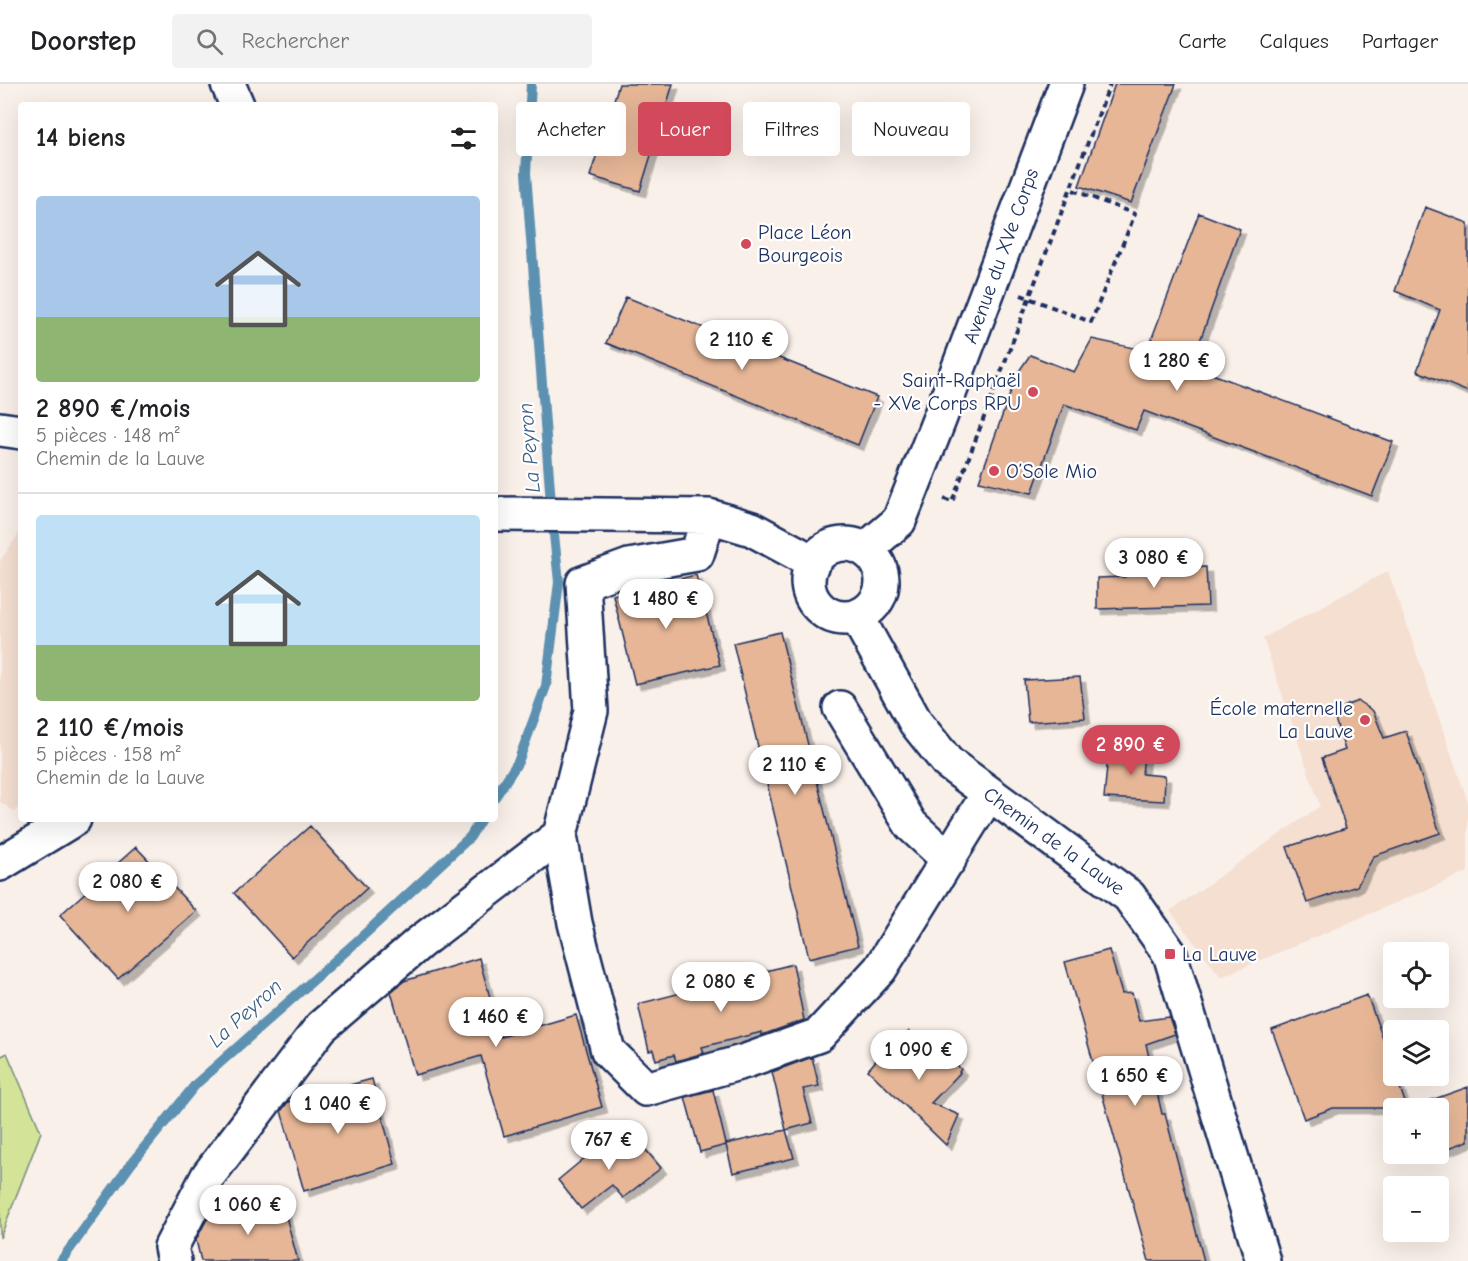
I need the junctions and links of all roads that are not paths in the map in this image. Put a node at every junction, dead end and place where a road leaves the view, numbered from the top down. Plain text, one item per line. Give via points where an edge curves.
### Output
1 (228, 84) edge
2 (1066, 84) edge
3 (236, 102) edge
4 (0, 429) edge
5 (18, 432) edge
6 (499, 514) edge
7 (709, 516) junction
8 (865, 549) junction
9 (813, 562) junction
10 (857, 616) junction
11 (840, 708) dead end
12 (989, 793) junction
13 (69, 822) edge
14 (560, 835) junction
15 (950, 860) junction
16 (0, 864) edge
17 (174, 1261) edge
18 (1263, 1261) edge

1 - 3 street
2 - 8 street, Avenue du XVe Corps via 899,521
4 - 5 street
6 - 7 street
7 - 9 street via 752,529
7 - 14 street via 697,554 629,566 583,583 591,711
8 - 9 street via 852,544 838,545 824,550
8 - 10 street via 881,571 882,585 870,610
9 - 10 street via 808,577 809,593 817,606 828,615 843,619
10 - 12 street, Chemin de la Lauve via 916,723 948,763
11 - 15 street via 911,825
12 - 15 street
12 - 18 street, Chemin de la Lauve via 1129,896 1170,954
13 - 16 street
14 - 15 street via 575,924 608,1051 646,1089 746,1061 819,1035 880,969
14 - 17 street via 419,943 321,1027 208,1176 171,1247

